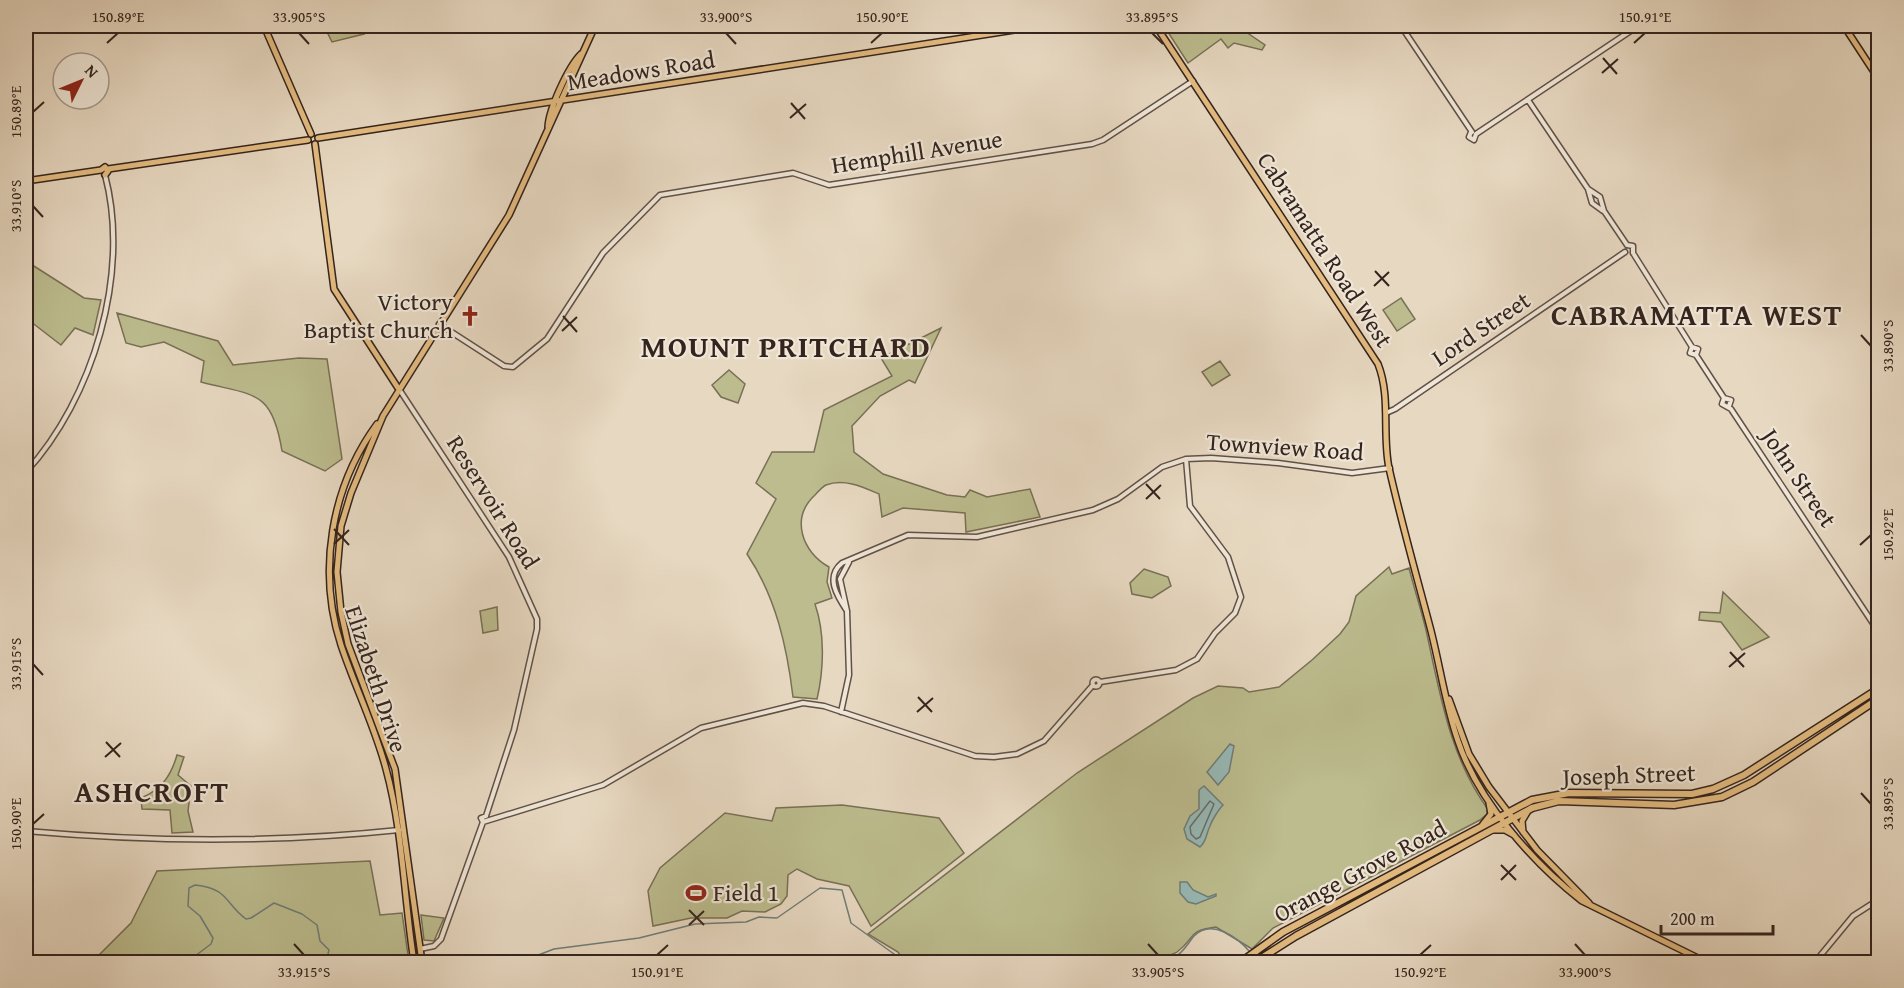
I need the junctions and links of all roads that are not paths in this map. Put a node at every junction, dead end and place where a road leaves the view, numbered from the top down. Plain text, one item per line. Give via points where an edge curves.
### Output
1 (264, 26) edge
2 (595, 26) edge
3 (1041, 26) edge
4 (1156, 26) edge
5 (1401, 26) edge
6 (1638, 26) edge
7 (1844, 26) edge
8 (1878, 78) edge
9 (1193, 81) junction
10 (1528, 100) junction
11 (558, 102) junction
12 (1471, 132) junction
13 (1476, 134) junction
14 (310, 137) junction
15 (317, 141) junction
16 (104, 171) junction
17 (26, 181) edge
18 (1593, 196) junction
19 (1598, 204) junction
20 (1627, 245) junction
21 (1625, 252) junction
22 (1633, 253) junction
23 (439, 323) junction
24 (398, 388) junction
25 (1386, 413) junction
26 (383, 416) junction
27 (1186, 459) junction
28 (1390, 468) junction
29 (26, 472) edge
30 (849, 561) junction
31 (847, 611) junction
32 (1878, 631) edge
33 (1878, 689) edge
34 (1446, 692) junction
35 (1878, 699) edge
36 (842, 712) junction
37 (1486, 796) junction
38 (1532, 808) junction
39 (1503, 813) junction
40 (487, 818) junction
41 (1508, 820) junction
42 (1480, 826) junction
43 (404, 829) junction
44 (396, 830) junction
45 (26, 831) edge
46 (1488, 831) junction
47 (1525, 836) junction
48 (1518, 838) junction
49 (1878, 900) edge
50 (1589, 903) junction
51 (420, 949) junction
52 (414, 963) edge
53 (422, 963) edge
54 (1241, 963) edge
55 (1255, 963) edge
56 (1706, 963) edge
57 (1815, 963) edge

1 - 14 main road
2 - 11 main road, Elizabeth Drive
3 - 11 main road, Meadows Road
4 - 9 main road, Cabramatta Road West
5 - 12 street
6 - 10 street
7 - 8 main road
9 - 23 street, Hemphill Avenue via 1092,144 829,185 793,173 660,195 603,253 547,339 513,367 504,366
9 - 25 main road, Cabramatta Road West via 1376,358
10 - 13 street
10 - 18 street
11 - 15 main road, Meadows Road
11 - 23 main road, Elizabeth Drive via 509,215
12 - 13 street
12 - 13 street via 1472,140
14 - 15 main road
14 - 16 main road
15 - 24 main road via 334,289
16 - 17 main road
16 - 29 street via 112,256 98,338 89,368 63,422
18 - 19 street via 1592,203
18 - 19 street via 1600,197
19 - 20 street
20 - 21 street
20 - 22 street via 1634,247
21 - 22 street
21 - 25 street, Lord Street
22 - 32 street, John Street
23 - 24 main road, Elizabeth Drive
24 - 26 main road, Elizabeth Drive
24 - 40 street, Reservoir Road via 509,557 537,620 514,730
25 - 28 main road, Cabramatta Road West
26 - 43 main road, Elizabeth Drive via 346,508 339,541 338,585 348,644 395,769
26 - 44 main road, Elizabeth Drive via 345,485 334,520 329,559 335,623 386,768
27 - 28 street, Townview Road via 1278,463 1352,473
27 - 30 street via 1162,467 1118,499 1093,510 976,537 908,535
27 - 36 street, Townview Road via 1190,506 1214,535 1240,588 1239,606 1188,666 1095,681 1044,741 1003,757 975,756
28 - 34 main road, Cabramatta Road West
30 - 31 street via 840,579
30 - 31 street via 837,568 832,579
31 - 36 street via 849,681
33 - 39 highway, Joseph Street via 1744,775 1713,789 1692,794 1560,794 1532,800
34 - 37 main road, Cabramatta Road West via 1462,752
34 - 39 main road, Cabramatta Road West via 1469,754
35 - 38 highway, Joseph Street via 1753,782 1722,797 1674,805 1558,801
36 - 40 street via 803,704 707,726 597,788
37 - 39 main road, Cabramatta Road West
37 - 42 main road via 1491,814
38 - 41 highway, Joseph Street
38 - 47 main road via 1521,822
39 - 41 main road, Cabramatta Road West
39 - 42 highway, Orange Grove Road
40 - 51 street, Reservoir Road via 481,818 483,822 441,939 434,946
41 - 46 highway, Orange Grove Road
41 - 47 main road, Cabramatta Road West
41 - 48 main road, Cabramatta Road West
42 - 54 highway, Orange Grove Road via 1283,932
43 - 44 street
43 - 51 main road, Elizabeth Drive
44 - 45 street via 203,840
44 - 52 main road, Elizabeth Drive
46 - 48 main road via 1505,830
46 - 55 highway, Orange Grove Road
47 - 50 main road, Cabramatta Road West
48 - 50 main road, Cabramatta Road West via 1558,882
49 - 57 street via 1854,916
50 - 56 main road, Cabramatta Road West
51 - 53 main road, Elizabeth Drive

